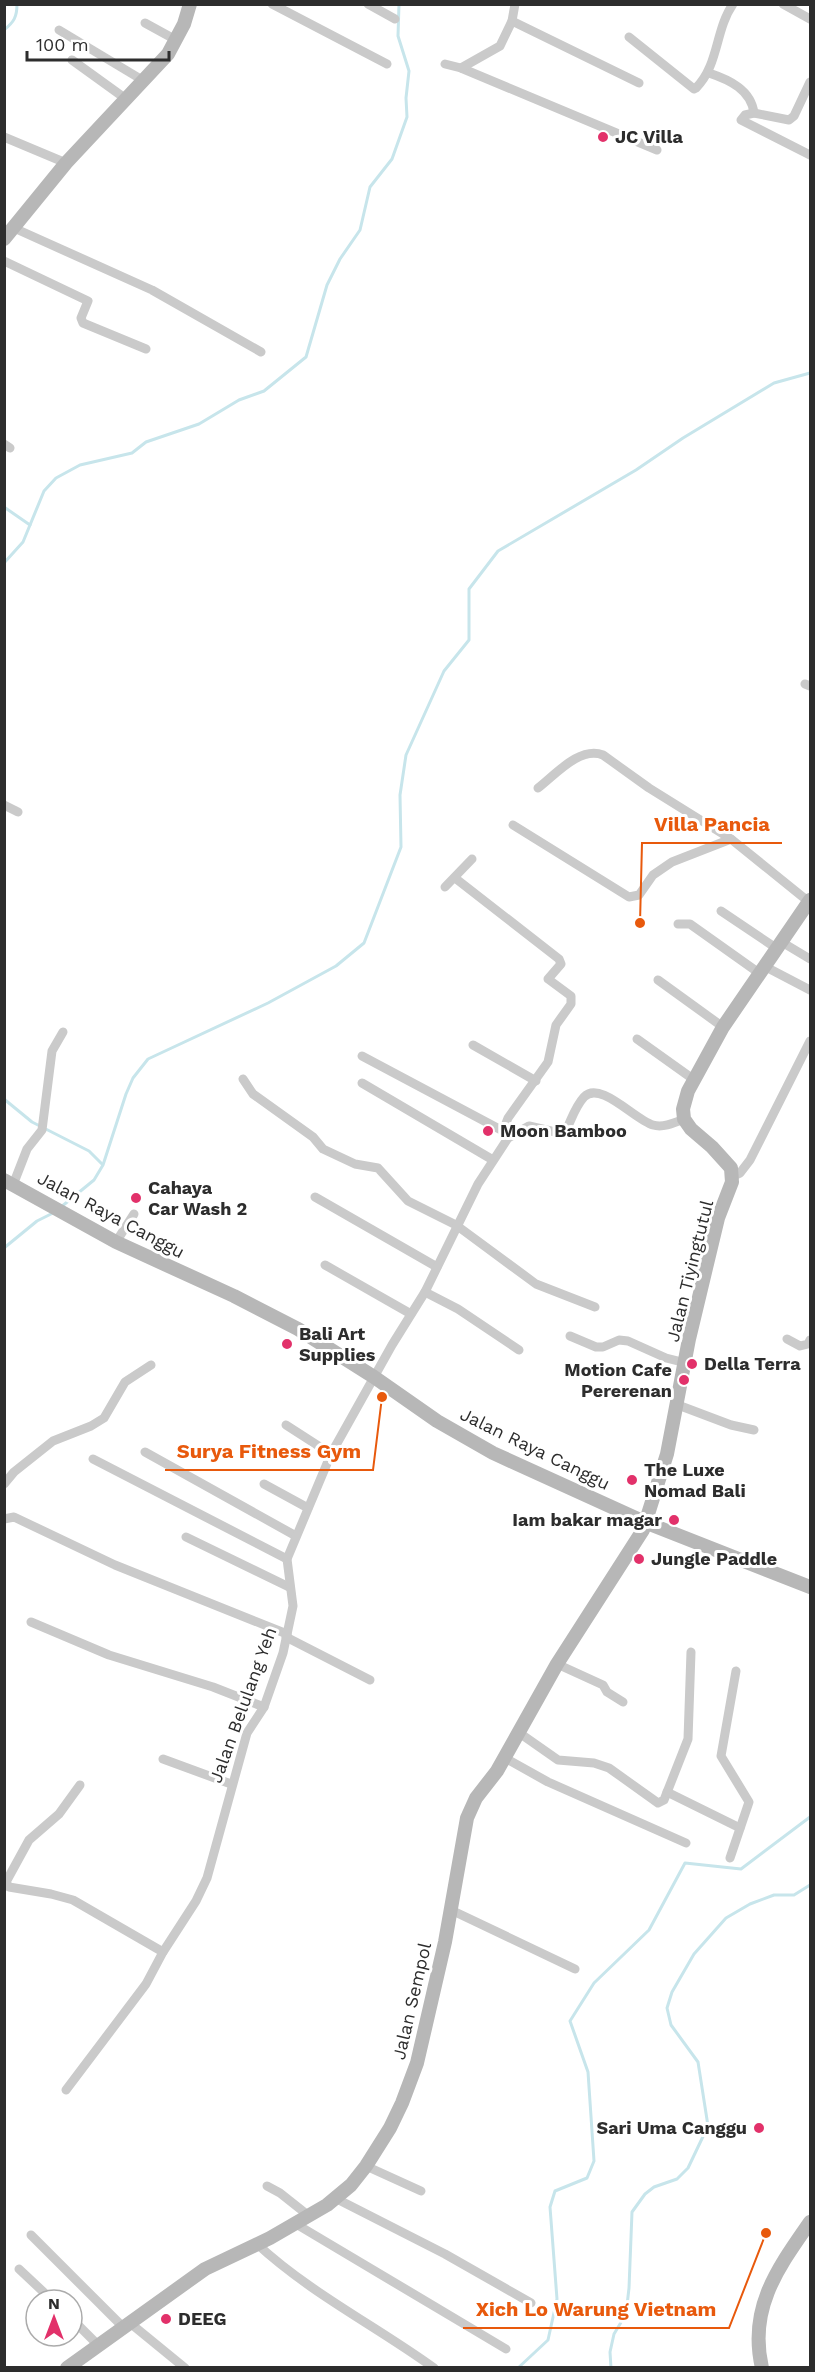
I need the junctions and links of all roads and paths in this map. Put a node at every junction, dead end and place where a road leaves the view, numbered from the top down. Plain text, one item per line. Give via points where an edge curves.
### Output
1 (190, 4) edge
2 (272, 4) edge
3 (368, 4) edge
4 (515, 4) edge
5 (733, 4) edge
6 (783, 4) edge
7 (395, 19) dead end
8 (810, 19) edge
9 (512, 21) junction
10 (145, 23) dead end
11 (59, 30) dead end
12 (629, 37) dead end
13 (176, 40) junction
14 (72, 60) dead end
15 (387, 64) dead end
16 (445, 64) dead end
17 (461, 68) junction
18 (709, 73) junction
19 (144, 81) junction
20 (810, 82) edge
21 (639, 84) dead end
22 (126, 99) junction
23 (754, 113) junction
24 (4, 137) edge
25 (657, 150) dead end
26 (810, 154) edge
27 (66, 163) junction
28 (14, 228) junction
29 (4, 239) edge
30 (4, 261) edge
31 (146, 349) dead end
32 (261, 352) dead end
33 (538, 788) dead end
34 (4, 805) edge
35 (18, 812) dead end
36 (513, 825) dead end
37 (731, 839) junction
38 (472, 859) dead end
39 (455, 878) junction
40 (444, 887) dead end
41 (810, 901) edge
42 (721, 911) dead end
43 (678, 924) dead end
44 (778, 945) junction
45 (810, 959) edge
46 (761, 970) junction
47 (658, 980) dead end
48 (810, 990) edge
49 (723, 1027) junction
50 (63, 1032) dead end
51 (637, 1039) dead end
52 (810, 1041) edge
53 (473, 1045) dead end
54 (362, 1056) dead end
55 (243, 1079) dead end
56 (693, 1079) junction
57 (536, 1081) junction
58 (362, 1083) dead end
59 (684, 1119) junction
60 (506, 1135) junction
61 (493, 1160) junction
62 (733, 1176) junction
63 (9, 1182) edge
64 (315, 1197) dead end
65 (134, 1214) dead end
66 (456, 1225) junction
67 (116, 1242) junction
68 (324, 1264) dead end
69 (437, 1267) junction
70 (425, 1292) junction
71 (595, 1307) dead end
72 (411, 1314) junction
73 (570, 1336) dead end
74 (787, 1339) dead end
75 (810, 1340) edge
76 (519, 1350) dead end
77 (686, 1363) junction
78 (151, 1365) dead end
79 (374, 1377) junction
80 (678, 1405) junction
81 (286, 1425) dead end
82 (754, 1430) dead end
83 (145, 1452) dead end
84 (332, 1454) junction
85 (93, 1459) dead end
86 (4, 1484) edge
87 (264, 1484) dead end
88 (308, 1508) junction
89 (5, 1517) edge
90 (647, 1523) junction
91 (296, 1536) junction
92 (186, 1537) dead end
93 (287, 1559) junction
94 (290, 1587) junction
95 (810, 1587) edge
96 (31, 1622) dead end
97 (287, 1636) junction
98 (691, 1652) dead end
99 (557, 1664) junction
100 (736, 1671) dead end
101 (370, 1680) dead end
102 (623, 1702) dead end
103 (264, 1707) junction
104 (518, 1732) junction
105 (505, 1758) junction
106 (164, 1759) dead end
107 (231, 1784) junction
108 (80, 1785) dead end
109 (667, 1792) junction
110 (740, 1828) junction
111 (686, 1843) dead end
112 (730, 1858) dead end
113 (451, 1910) junction
114 (163, 1952) junction
115 (575, 1969) dead end
116 (66, 2090) dead end
117 (366, 2166) junction
118 (267, 2186) dead end
119 (421, 2191) dead end
120 (335, 2198) junction
121 (309, 2216) junction
122 (810, 2222) edge
123 (296, 2224) junction
124 (31, 2235) dead end
125 (257, 2244) junction
126 (19, 2269) dead end
127 (39, 2288) edge
128 (531, 2303) dead end
129 (126, 2325) junction
130 (84, 2331) edge
131 (98, 2345) junction
132 (507, 2349) dead end
133 (73, 2366) edge
134 (186, 2367) edge
135 (434, 2367) edge
136 (762, 2367) edge

1 - 13 street
2 - 15 street
3 - 7 street
4 - 9 street
5 - 18 street via 725,15
6 - 8 street
9 - 17 street via 500,46
9 - 21 street
10 - 13 street
11 - 19 street
12 - 18 street via 693,89
13 - 19 street
14 - 22 street
16 - 17 street
17 - 25 street
18 - 23 street via 744,91 753,102
19 - 22 street
20 - 23 street via 789,120
22 - 27 street
23 - 26 street via 741,120
24 - 27 street
27 - 28 street
28 - 29 street
28 - 32 street via 152,290
30 - 31 street via 88,301 81,318 83,323
33 - 37 street via 577,758 595,752
34 - 35 street
36 - 37 street via 629,897 639,895 653,875 672,862
37 - 41 street
38 - 39 street
39 - 40 street
39 - 57 street, Jalan Belulang Yeh via 561,964 548,979 572,996 571,1004 556,1025 548,1062
41 - 44 street
42 - 44 street
43 - 46 street via 690,924
44 - 45 street
44 - 46 street
46 - 48 street
46 - 49 street
47 - 49 street
49 - 56 street
50 - 63 street via 52,1051 42,1130
51 - 56 street
52 - 62 street via 750,1160
53 - 57 street
54 - 60 street
55 - 66 street via 253,1094 313,1137 323,1149 355,1164 378,1168 408,1201
56 - 59 street via 683,1109
57 - 60 street, Jalan Belulang Yeh via 508,1118
58 - 61 street
59 - 60 street via 654,1125 608,1096 592,1092 585,1095 564,1134 529,1126
59 - 62 street via 731,1168
60 - 61 street, Jalan Belulang Yeh
61 - 66 street, Jalan Belulang Yeh
62 - 77 street, Jalan Tiyingtutul via 718,1218
63 - 67 street, Jalan Raya Canggu
64 - 69 street
65 - 67 street
66 - 69 street, Jalan Belulang Yeh
66 - 71 street via 536,1284
67 - 79 street, Jalan Raya Canggu via 268,1312
68 - 72 street
69 - 70 street, Jalan Belulang Yeh
70 - 72 street, Jalan Belulang Yeh
70 - 76 street
72 - 79 street, Jalan Belulang Yeh
73 - 77 street via 596,1347 628,1341
74 - 75 street via 800,1346
77 - 80 street, Jalan Tiyingtutul
78 - 86 street via 125,1382 104,1418 53,1441
79 - 84 street, Jalan Belulang Yeh
79 - 90 street, Jalan Raya Canggu via 437,1421 494,1454
80 - 82 street
80 - 90 street, Jalan Tiyingtutul
81 - 84 street
83 - 91 street
84 - 88 street, Jalan Belulang Yeh
85 - 93 street
87 - 88 street
88 - 91 street, Jalan Belulang Yeh
89 - 97 street via 14,1517 116,1565
90 - 95 street, Jalan Raya Canggu
90 - 99 street, Jalan Sempol
91 - 93 street, Jalan Belulang Yeh
92 - 94 street
93 - 94 street, Jalan Belulang Yeh
94 - 97 street, Jalan Belulang Yeh via 293,1606
96 - 103 street via 109,1655
97 - 101 street
97 - 103 street, Jalan Belulang Yeh
98 - 109 street via 688,1739
99 - 102 street via 603,1685
99 - 104 street, Jalan Sempol
100 - 110 street via 721,1756 749,1802
103 - 107 street, Jalan Belulang Yeh via 247,1733
104 - 105 street, Jalan Sempol
104 - 109 street via 558,1760 609,1768 653,1802 664,1800
105 - 111 street via 549,1782
105 - 113 street, Jalan Sempol via 476,1798 467,1818
106 - 107 street
107 - 114 street, Jalan Belulang Yeh via 207,1878
108 - 114 street via 59,1814 29,1840 6,1882 9,1887 73,1900
109 - 110 street
110 - 112 street
113 - 115 street
113 - 117 street, Jalan Sempol via 417,2063 390,2128
114 - 116 street, Jalan Belulang Yeh via 146,1984
117 - 119 street
117 - 120 street, Jalan Sempol
118 - 121 street
120 - 121 street, Jalan Sempol
120 - 128 street
121 - 123 street, Jalan Sempol
122 - 136 street via 770,2283 760,2322
123 - 125 street, Jalan Sempol
123 - 132 street
124 - 129 street
125 - 129 street, Jalan Sempol via 206,2269
125 - 135 street via 306,2284
126 - 127 street
129 - 131 street, Jalan Sempol
129 - 134 street
130 - 131 street
131 - 133 street, Jalan Sempol

